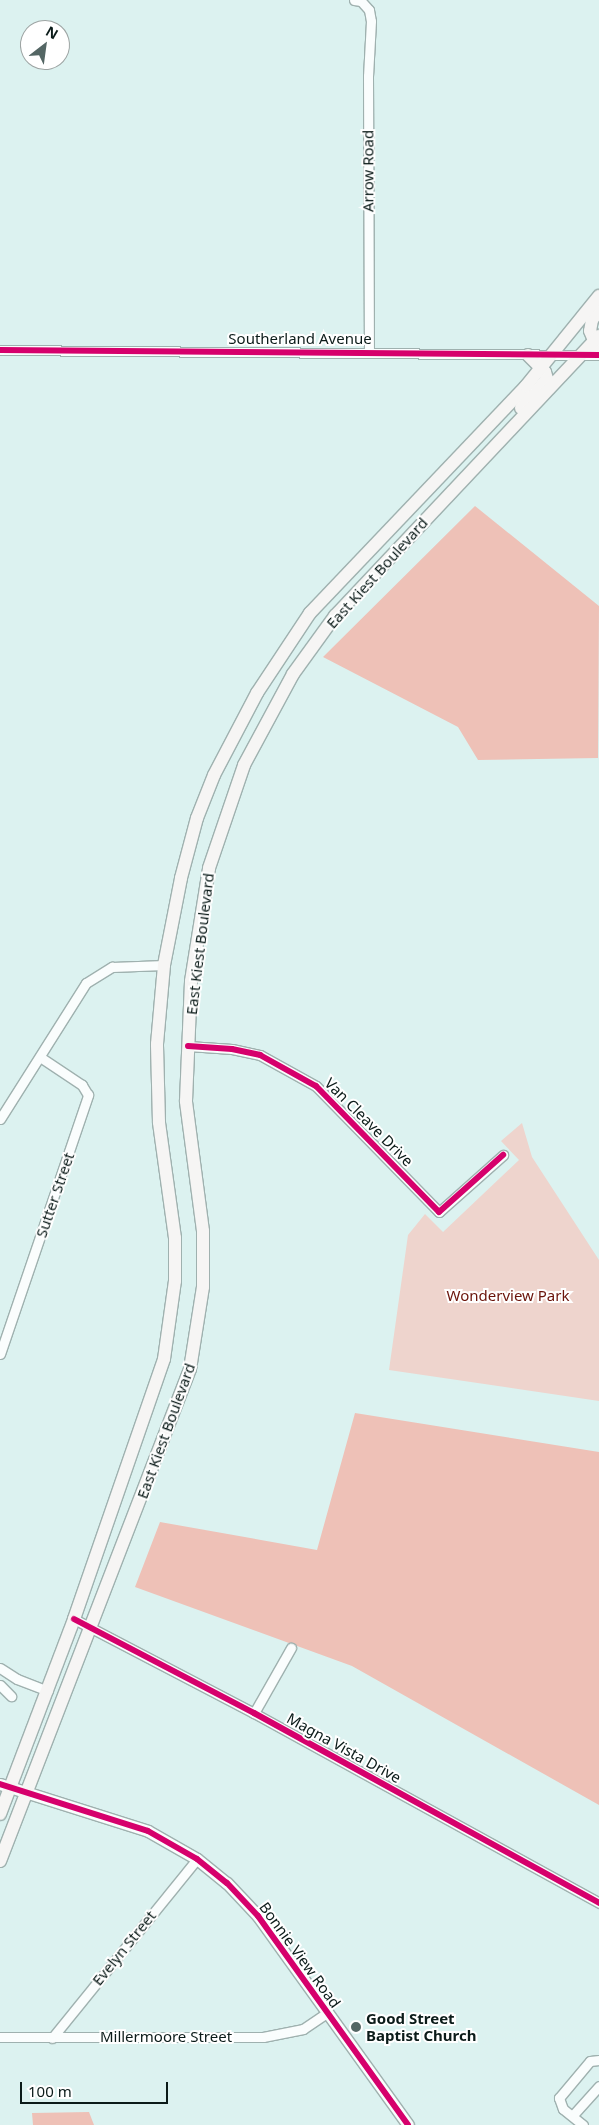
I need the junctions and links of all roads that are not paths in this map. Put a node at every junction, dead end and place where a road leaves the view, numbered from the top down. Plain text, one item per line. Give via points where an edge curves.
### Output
1 (354, 0) edge
2 (599, 296) edge
3 (599, 311) edge
4 (598, 346) edge
5 (0, 350) edge
6 (369, 351) junction
7 (528, 355) junction
8 (551, 355) junction
9 (583, 355) junction
10 (541, 368) junction
11 (509, 432) junction
12 (276, 663) junction
13 (292, 674) junction
14 (164, 965) junction
15 (188, 1046) junction
16 (40, 1058) junction
17 (0, 1119) edge
18 (503, 1154) dead end
19 (0, 1354) edge
20 (74, 1619) junction
21 (91, 1629) junction
22 (291, 1648) dead end
23 (0, 1668) edge
24 (0, 1685) edge
25 (48, 1691) junction
26 (12, 1696) dead end
27 (254, 1713) junction
28 (5, 1786) edge
29 (28, 1794) junction
30 (0, 1814) edge
31 (197, 1859) junction
32 (0, 1861) edge
33 (599, 1903) edge
34 (327, 2013) junction
35 (0, 2037) edge
36 (52, 2038) junction
37 (599, 2060) edge
38 (599, 2086) edge
39 (573, 2115) junction
40 (408, 2125) edge
41 (584, 2125) edge

1 - 6 street, Arrow Road via 361,1 369,10 371,21 368,85
2 - 8 main road, East Kiest Boulevard
3 - 4 main road via 592,320 590,331
4 - 9 main road, East Kiest Boulevard
5 - 6 street, Southerland Avenue
6 - 7 street, Southerland Avenue
7 - 8 street, Southerland Avenue
7 - 10 main road
8 - 9 street, Southerland Avenue
8 - 10 main road, East Kiest Boulevard
9 - 11 main road, East Kiest Boulevard
10 - 11 main road via 547,379 519,411
10 - 12 main road, East Kiest Boulevard via 316,607
11 - 13 main road, East Kiest Boulevard via 369,578 335,616
12 - 13 main road
12 - 14 main road, East Kiest Boulevard via 235,730 197,818
13 - 15 main road, East Kiest Boulevard via 244,765 209,868 191,981
14 - 16 street via 126,965 96,974 86,983
14 - 20 main road, East Kiest Boulevard via 157,1044 159,1122 175,1238 171,1316 164,1359
15 - 18 street, Van Cleave Drive via 260,1055 316,1086 439,1212
15 - 21 main road, East Kiest Boulevard via 186,1102 203,1231 200,1318 190,1369 170,1427
16 - 17 street
16 - 19 street, Sutter Street via 82,1085 88,1094
20 - 21 street, Magna Vista Drive
20 - 25 main road, East Kiest Boulevard
21 - 27 street, Magna Vista Drive
21 - 29 main road, East Kiest Boulevard
22 - 27 street
23 - 25 street via 24,1683
24 - 26 street
25 - 28 main road, East Kiest Boulevard
27 - 33 street, Magna Vista Drive
28 - 29 street, Bonnie View Road
28 - 30 main road, East Kiest Boulevard
29 - 31 street, Bonnie View Road via 124,1822
29 - 32 main road, East Kiest Boulevard
31 - 34 street, Bonnie View Road via 253,1910
31 - 36 street, Evelyn Street
34 - 36 street, Millermoore Street via 303,2029 277,2036
34 - 40 street, Bonnie View Road
35 - 36 street, Millermoore Street
37 - 39 street via 590,2060 559,2098 558,2103
38 - 39 street
39 - 41 street

